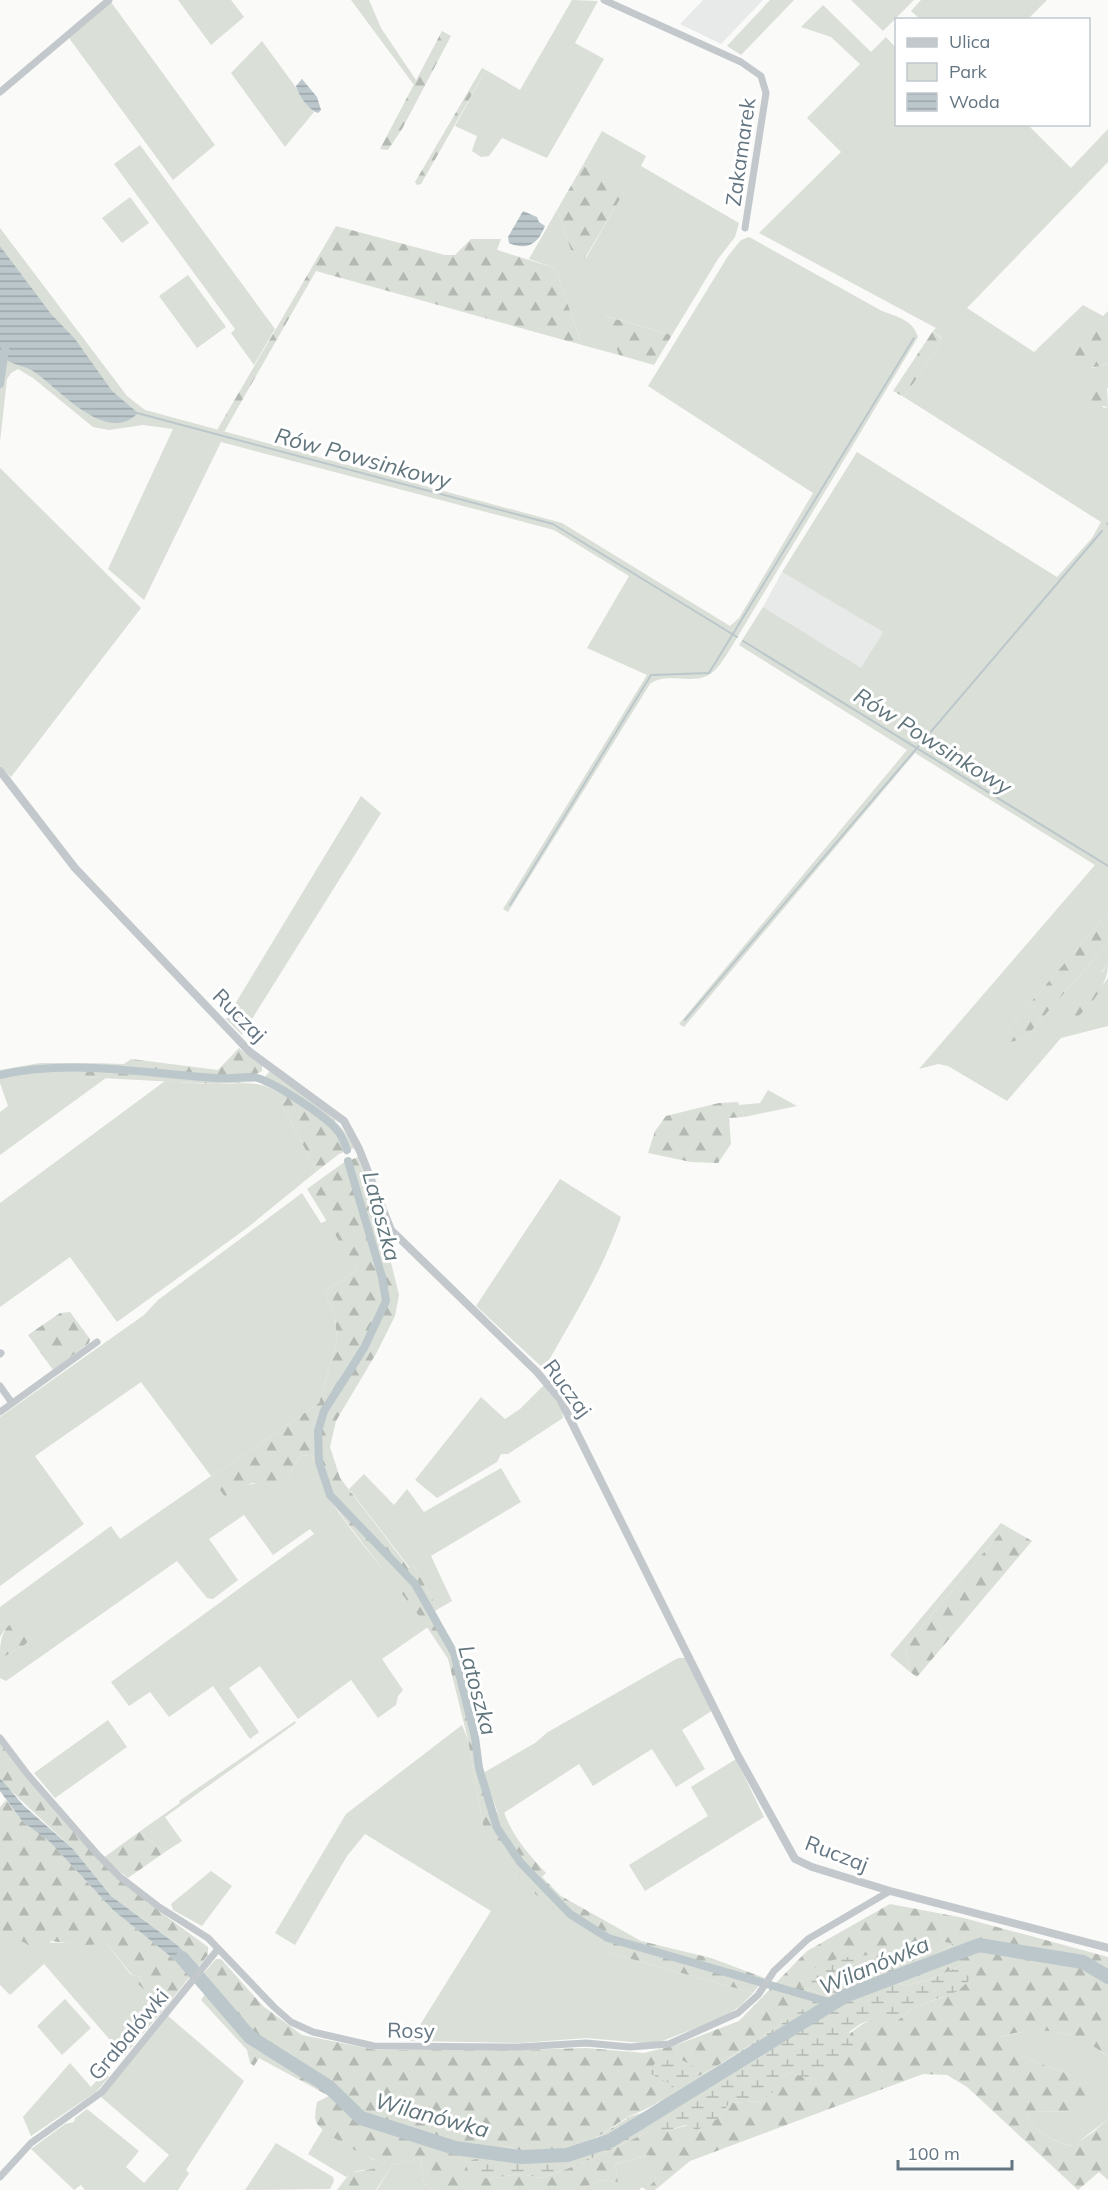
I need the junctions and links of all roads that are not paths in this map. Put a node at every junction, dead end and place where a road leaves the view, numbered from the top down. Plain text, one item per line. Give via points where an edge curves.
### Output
1 (109, 0) edge
2 (604, 0) edge
3 (0, 92) edge
4 (745, 228) dead end
5 (0, 771) edge
6 (97, 1342) dead end
7 (0, 1386) edge
8 (12, 1403) junction
9 (0, 1412) edge
10 (0, 1738) edge
11 (890, 1892) junction
12 (1108, 1948) edge
13 (218, 1949) junction
14 (0, 2177) edge

1 - 3 street
2 - 4 street, Zakamarek via 741,62 761,76 766,93
5 - 11 street, Ruczaj via 75,868 250,1052 344,1121 391,1230 560,1399 790,1854 812,1867
6 - 8 street
7 - 8 street
8 - 9 street
10 - 13 street, Rosy via 120,1877
11 - 12 street, Ruczaj
11 - 13 street, Rosy via 808,1939 774,1971 758,1995 726,2021 653,2047 586,2043 519,2047 374,2046 313,2032 291,2022
13 - 14 street, Grabalówki via 102,2092 32,2143

